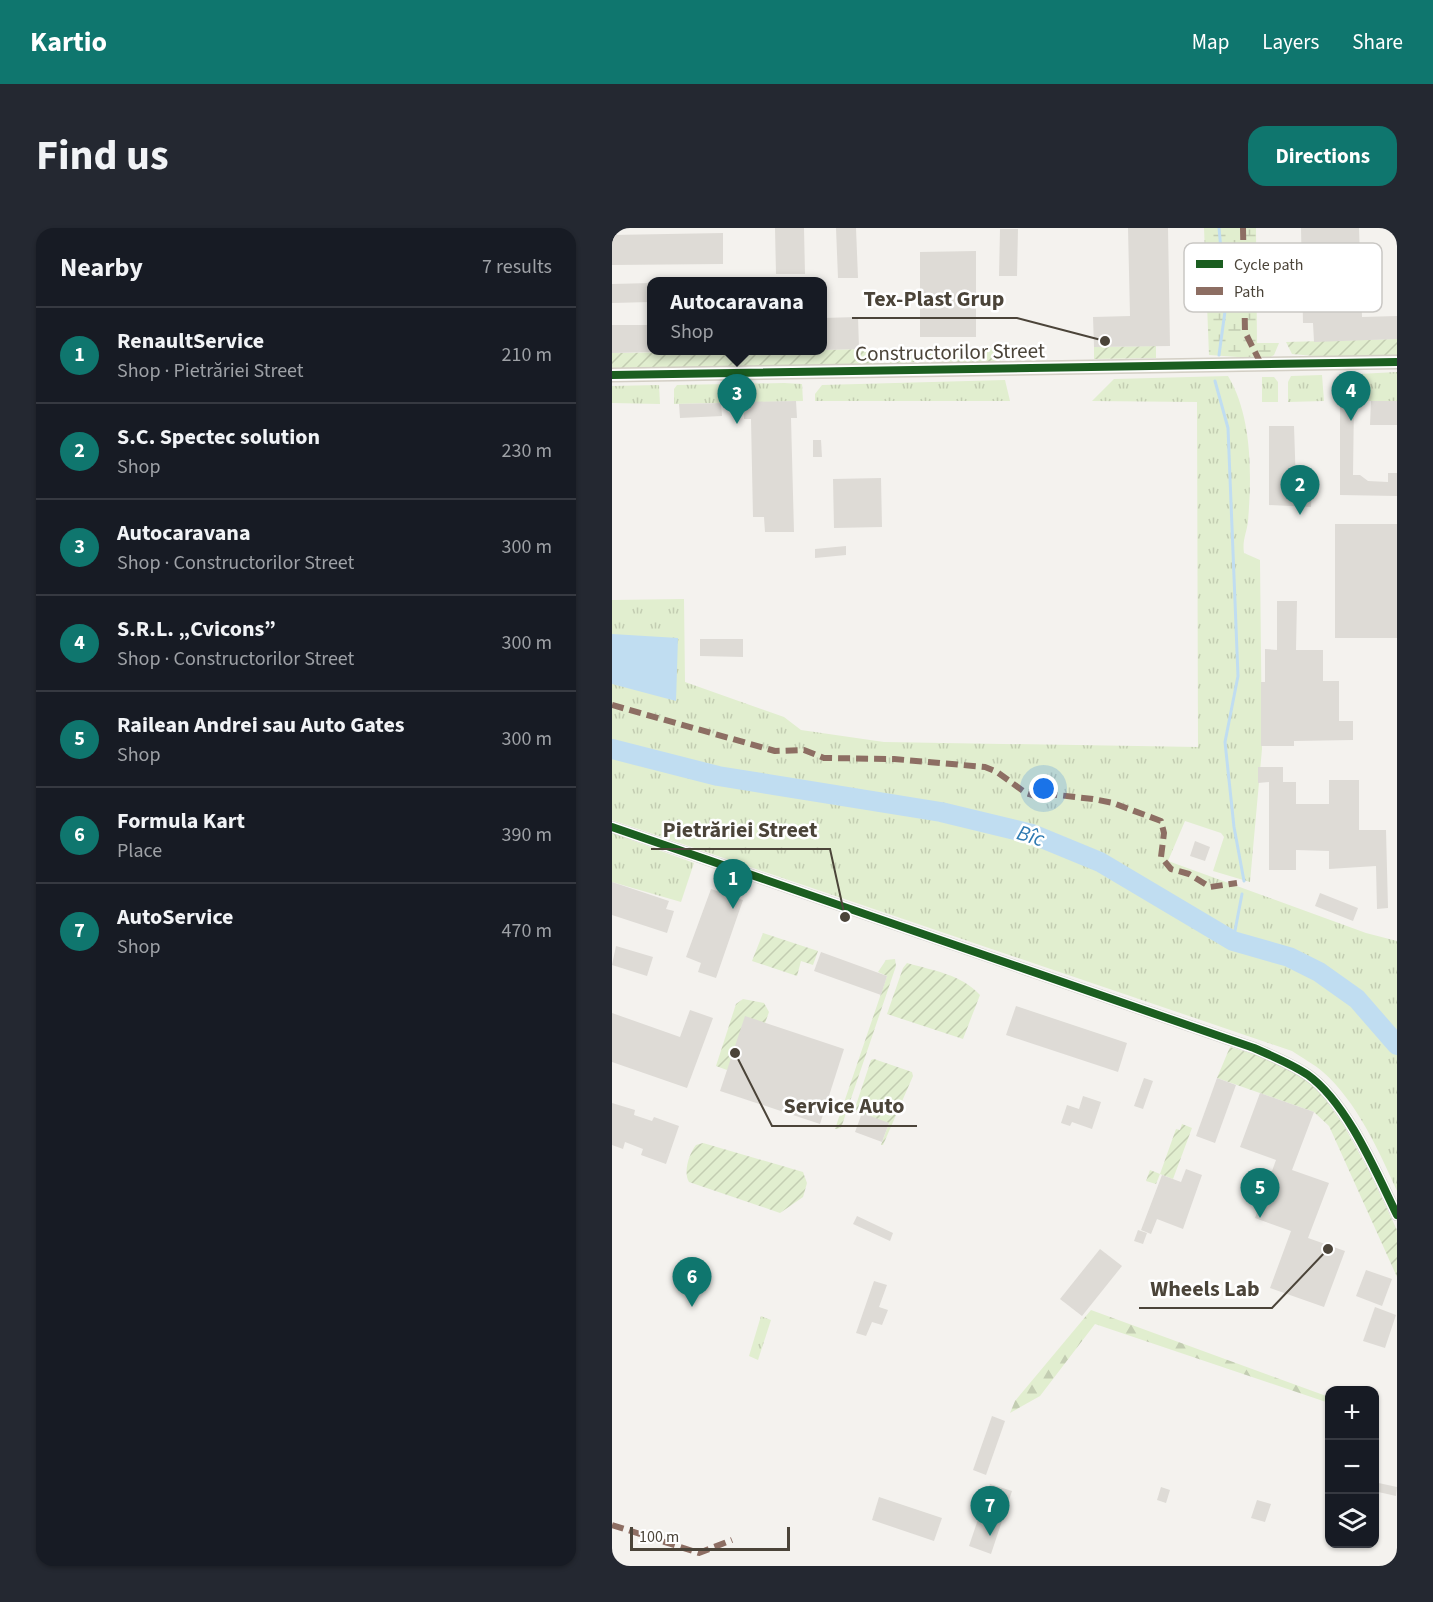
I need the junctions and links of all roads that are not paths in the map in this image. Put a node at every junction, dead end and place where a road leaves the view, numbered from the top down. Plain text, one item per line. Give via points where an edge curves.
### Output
1 (1397, 362) edge
2 (612, 375) edge
3 (612, 827) edge
4 (1397, 1215) edge

1 - 2 street, Constructorilor Street
3 - 4 street via 1275,1058 1308,1076 1327,1094 1363,1144

